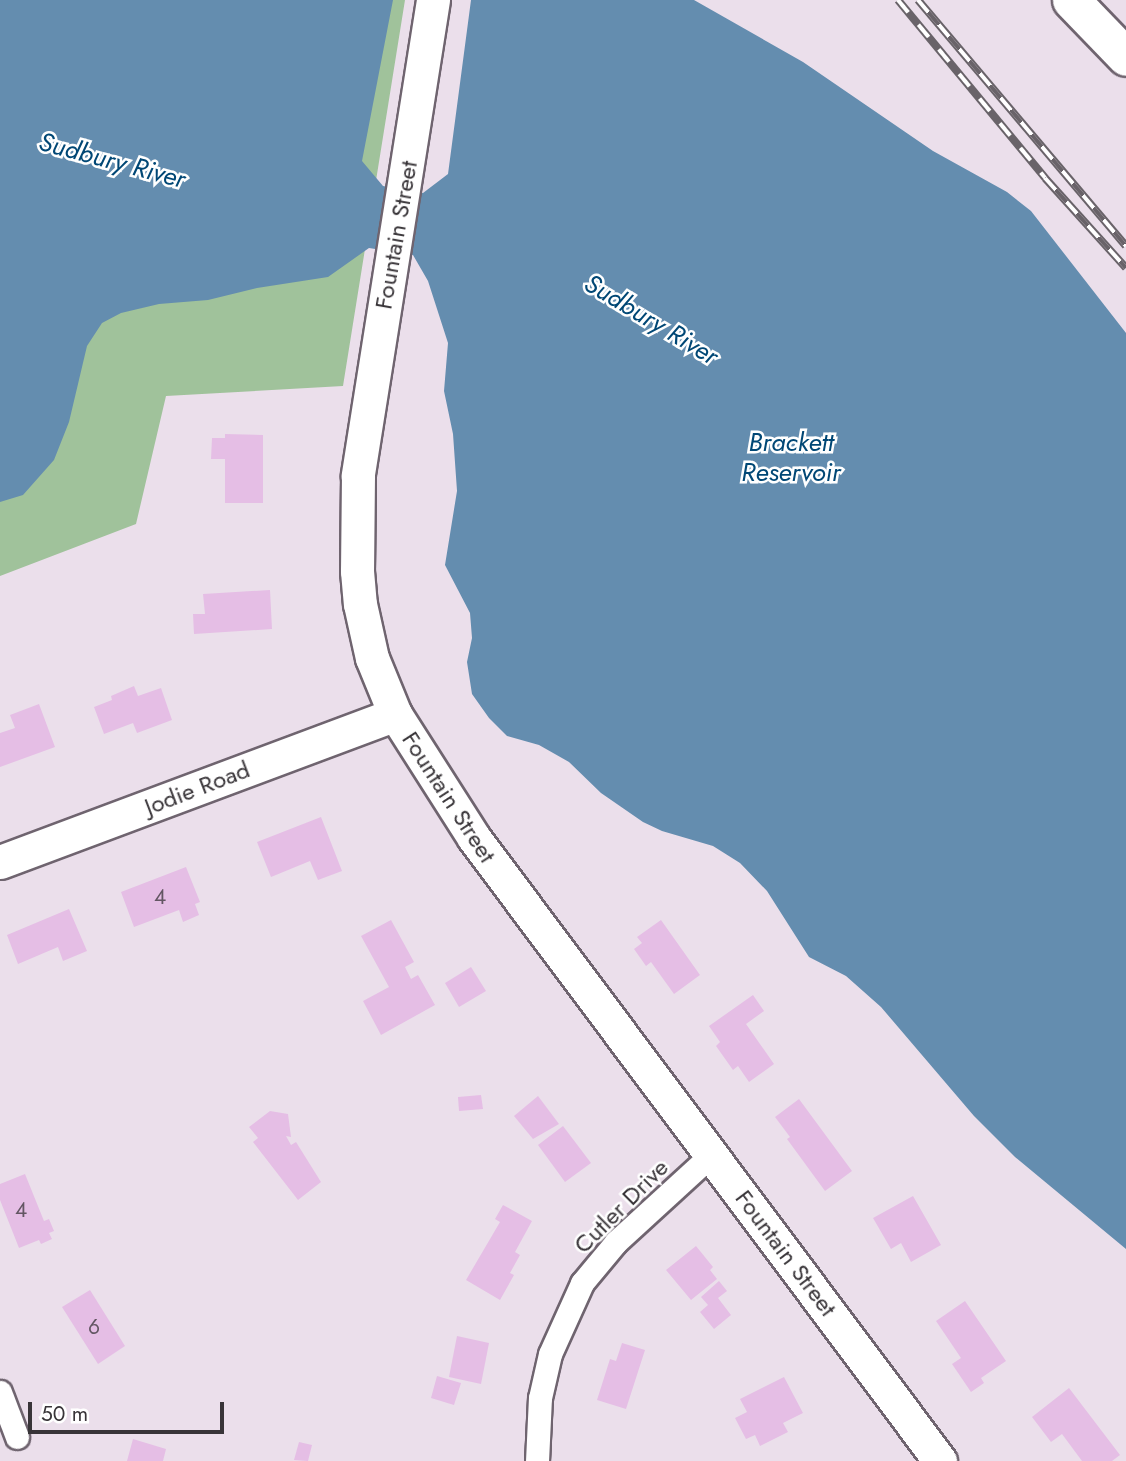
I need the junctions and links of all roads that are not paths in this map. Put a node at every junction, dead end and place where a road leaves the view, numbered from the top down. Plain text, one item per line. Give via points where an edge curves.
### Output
1 (433, 0) edge
2 (1071, 0) edge
3 (1126, 57) edge
4 (395, 714) junction
5 (0, 862) edge
6 (712, 1154) junction
7 (0, 1392) edge
8 (18, 1437) dead end
9 (537, 1461) edge
10 (940, 1461) edge

1 - 4 street, Fountain Street via 362,434 355,538 365,632
2 - 3 main road
4 - 5 street, Jodie Road
4 - 6 street, Fountain Street via 474,838
6 - 9 street, Cutler Drive via 616,1242 582,1283 550,1354 540,1398
6 - 10 street, Fountain Street
7 - 8 street

